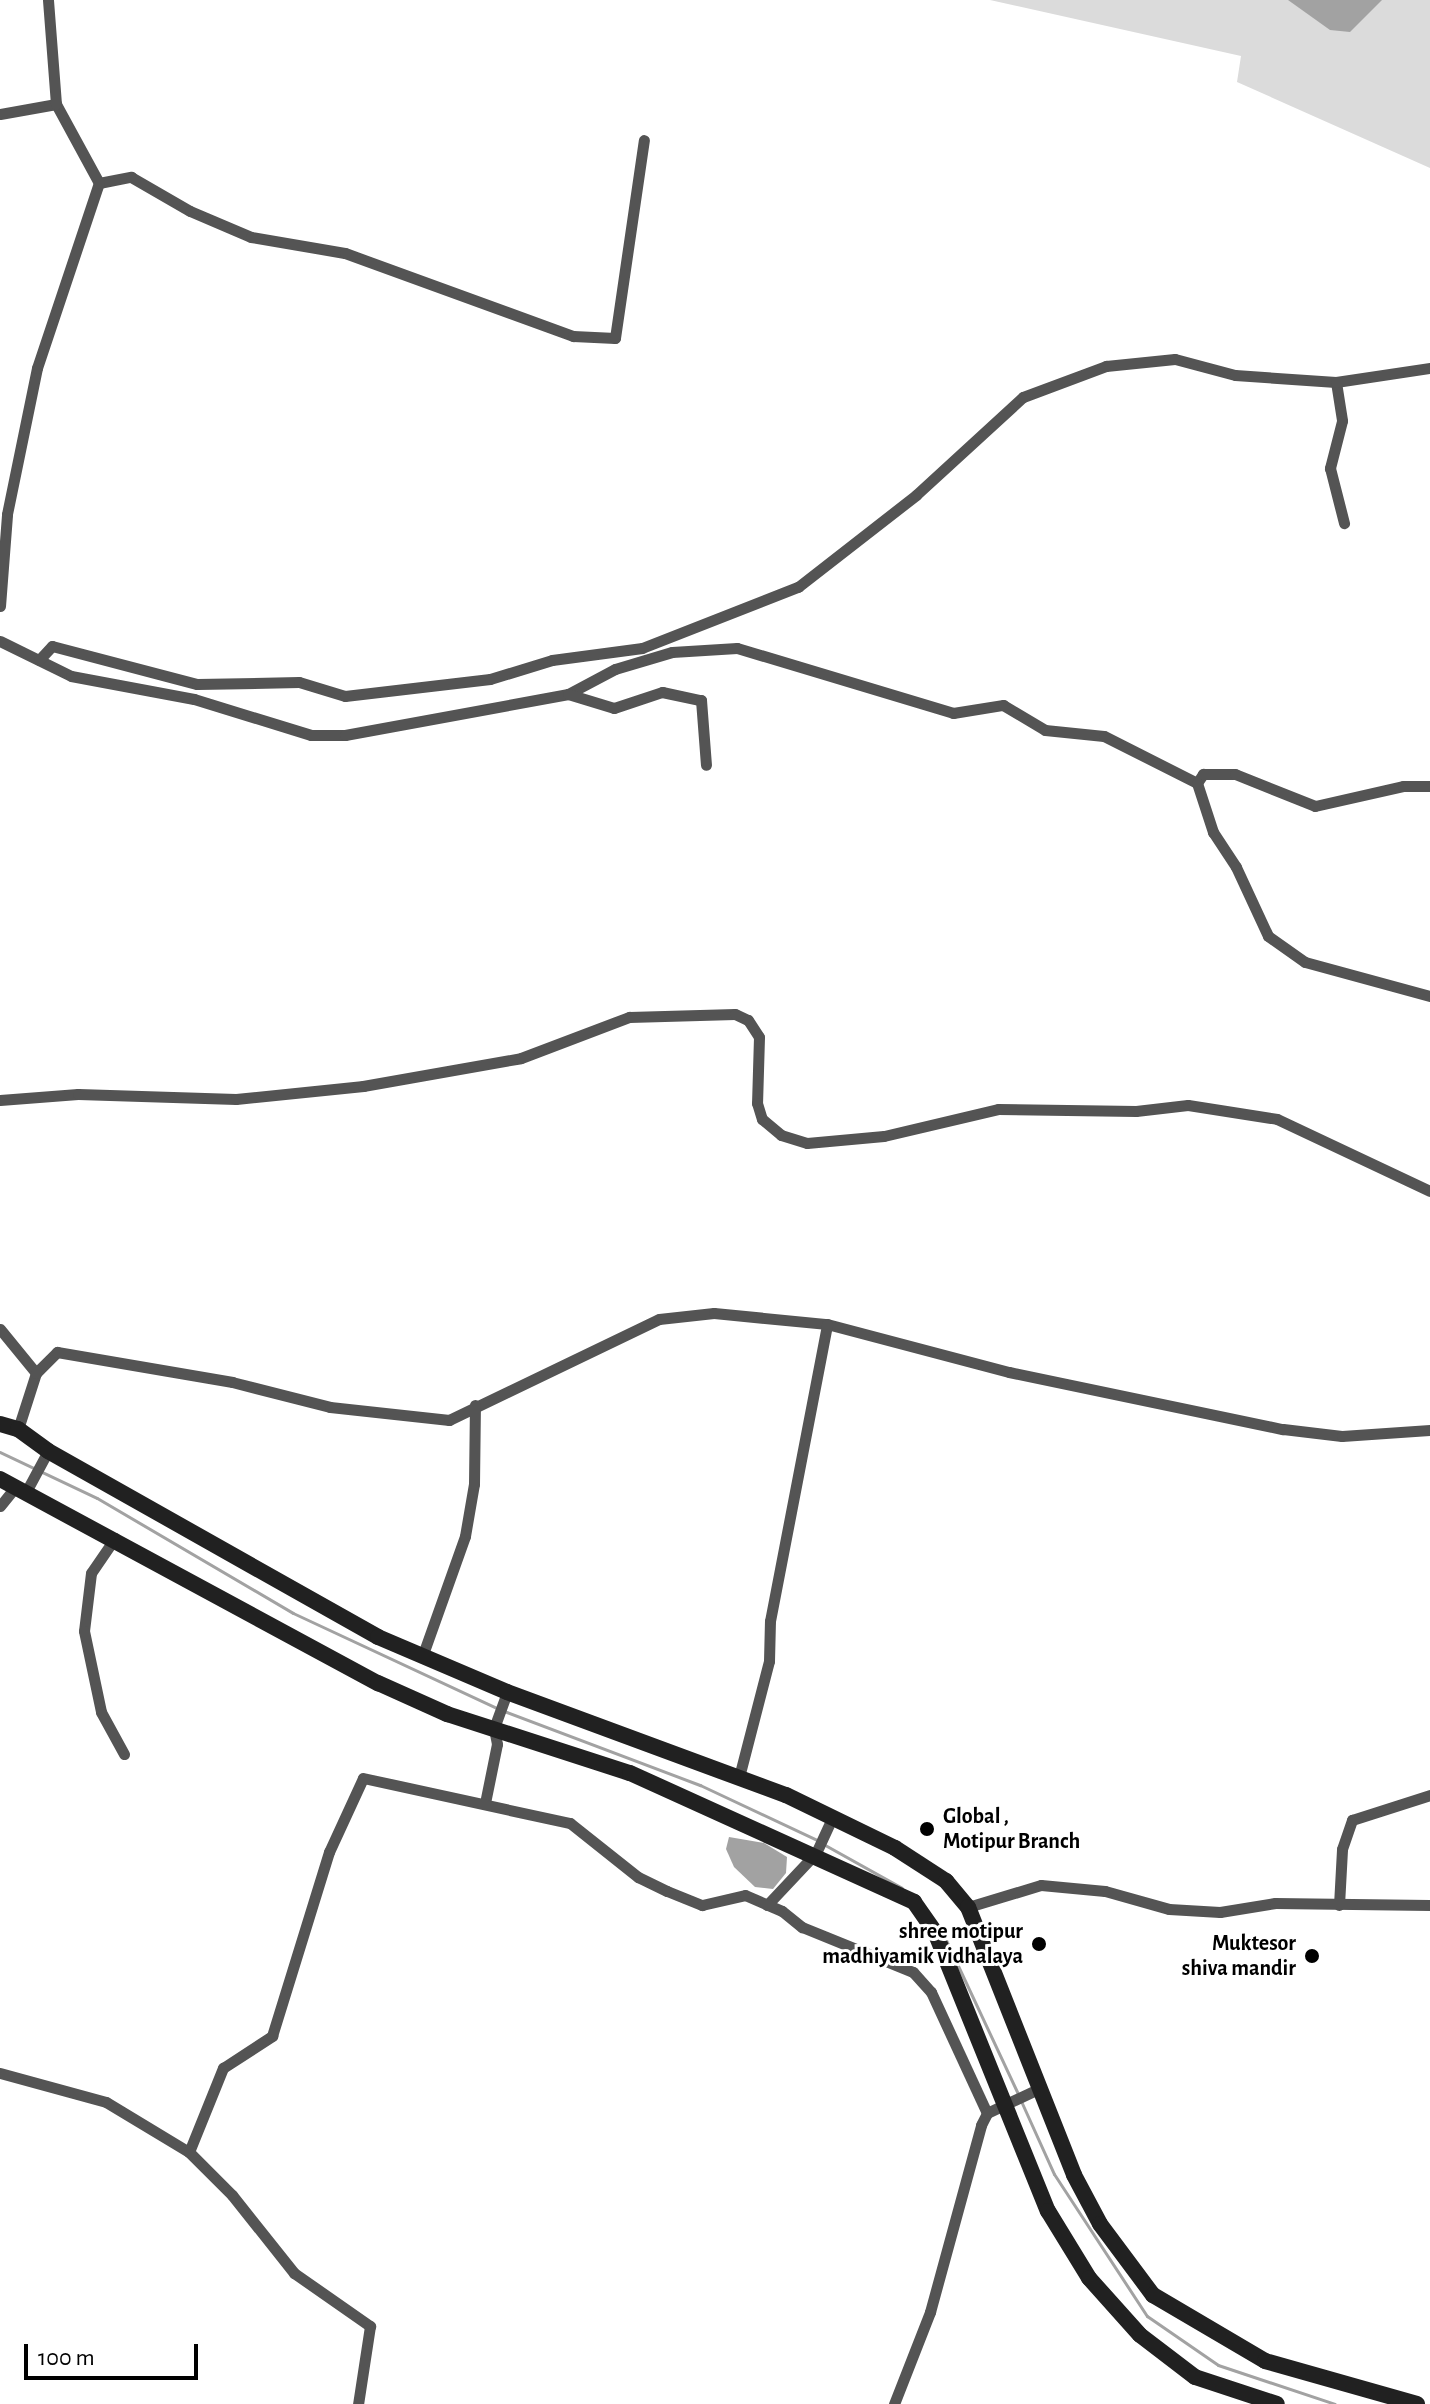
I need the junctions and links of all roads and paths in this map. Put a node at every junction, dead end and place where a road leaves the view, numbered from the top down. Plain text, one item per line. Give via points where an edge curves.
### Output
1 (48, 0) edge
2 (56, 104) junction
3 (0, 114) edge
4 (644, 140) dead end
5 (99, 183) junction
6 (1430, 368) edge
7 (1336, 382) junction
8 (1344, 523) dead end
9 (0, 606) edge
10 (0, 641) edge
11 (39, 660) junction
12 (568, 694) junction
13 (706, 765) dead end
14 (1197, 783) junction
15 (1430, 786) edge
16 (1430, 996) edge
17 (0, 1100) edge
18 (1430, 1191) edge
19 (827, 1324) junction
20 (0, 1329) edge
21 (36, 1373) junction
22 (475, 1405) junction
23 (0, 1424) edge
24 (18, 1429) junction
25 (1430, 1430) edge
26 (48, 1451) junction
27 (0, 1479) edge
28 (21, 1488) junction
29 (0, 1506) edge
30 (115, 1538) junction
31 (422, 1657) junction
32 (507, 1692) junction
33 (494, 1728) junction
34 (124, 1754) dead end
35 (739, 1777) junction
36 (1430, 1795) edge
37 (485, 1803) junction
38 (829, 1823) junction
39 (813, 1855) junction
40 (767, 1905) junction
41 (1339, 1905) junction
42 (1430, 1905) edge
43 (968, 1907) junction
44 (0, 2073) edge
45 (1032, 2091) junction
46 (1008, 2102) junction
47 (987, 2113) junction
48 (189, 2152) junction
49 (358, 2404) edge
50 (894, 2404) edge
51 (1277, 2404) edge
52 (1417, 2404) edge

1 - 2 street
2 - 3 street
2 - 5 street
4 - 5 street via 615,338 573,336 543,327 345,253 251,237 190,211 131,177
5 - 9 street via 37,368 7,514
6 - 7 street
7 - 8 street via 1342,421 1330,468
7 - 11 street via 1235,375 1175,359 1106,366 1023,397 916,495 798,587 642,648 552,660 490,679 345,696 299,682 197,684 52,646
10 - 11 street
11 - 12 street via 71,676 194,699 311,735 345,735
12 - 13 street via 614,708 662,692 701,700
12 - 14 street via 615,669 672,652 737,648 953,713 1003,705 1045,730 1104,736
14 - 15 street via 1203,774 1235,774 1315,806 1403,786
14 - 16 street via 1213,832 1268,936 1305,962
17 - 18 street via 78,1094 236,1099 363,1086 533,1055 629,1017 726,1013 748,1020 759,1037 757,1103 762,1119 781,1135 807,1143 884,1136 998,1109 1136,1111 1188,1105 1277,1119
19 - 22 street via 714,1313 659,1319
19 - 25 street via 1009,1372 1283,1429 1342,1436
19 - 35 street via 770,1621 769,1661
20 - 21 street
21 - 22 street via 57,1352 232,1382 330,1407 381,1409 433,1421 449,1420
21 - 24 street
22 - 31 street via 474,1484 465,1536
23 - 24 main road
24 - 26 main road
26 - 28 street
26 - 31 main road
27 - 28 main road
28 - 29 street
28 - 30 main road
30 - 33 main road via 378,1683
30 - 34 street via 91,1573 84,1631 101,1712
31 - 32 main road
32 - 33 street
32 - 35 main road
33 - 37 street via 497,1744
33 - 39 main road via 630,1773
35 - 38 main road
36 - 41 street via 1352,1820 1342,1849
37 - 40 street via 570,1823 638,1877 702,1905 745,1895
37 - 48 street via 385,1779 359,1781 329,1852 272,2036 223,2068
38 - 39 street
38 - 43 main road via 946,1881
39 - 40 street
39 - 46 main road via 914,1902 935,1932
40 - 47 street via 802,1927 913,1972 931,1992
41 - 42 street
41 - 43 street via 1275,1903 1220,1912 1169,1909 1105,1891 1041,1885
43 - 45 main road
44 - 48 street via 106,2102
45 - 46 street
45 - 52 main road via 1100,2224 1153,2295 1265,2361
46 - 47 street
46 - 51 main road via 1048,2211 1089,2278 1140,2335 1195,2377
47 - 50 street via 930,2312
48 - 49 street via 232,2195 294,2273 370,2326

